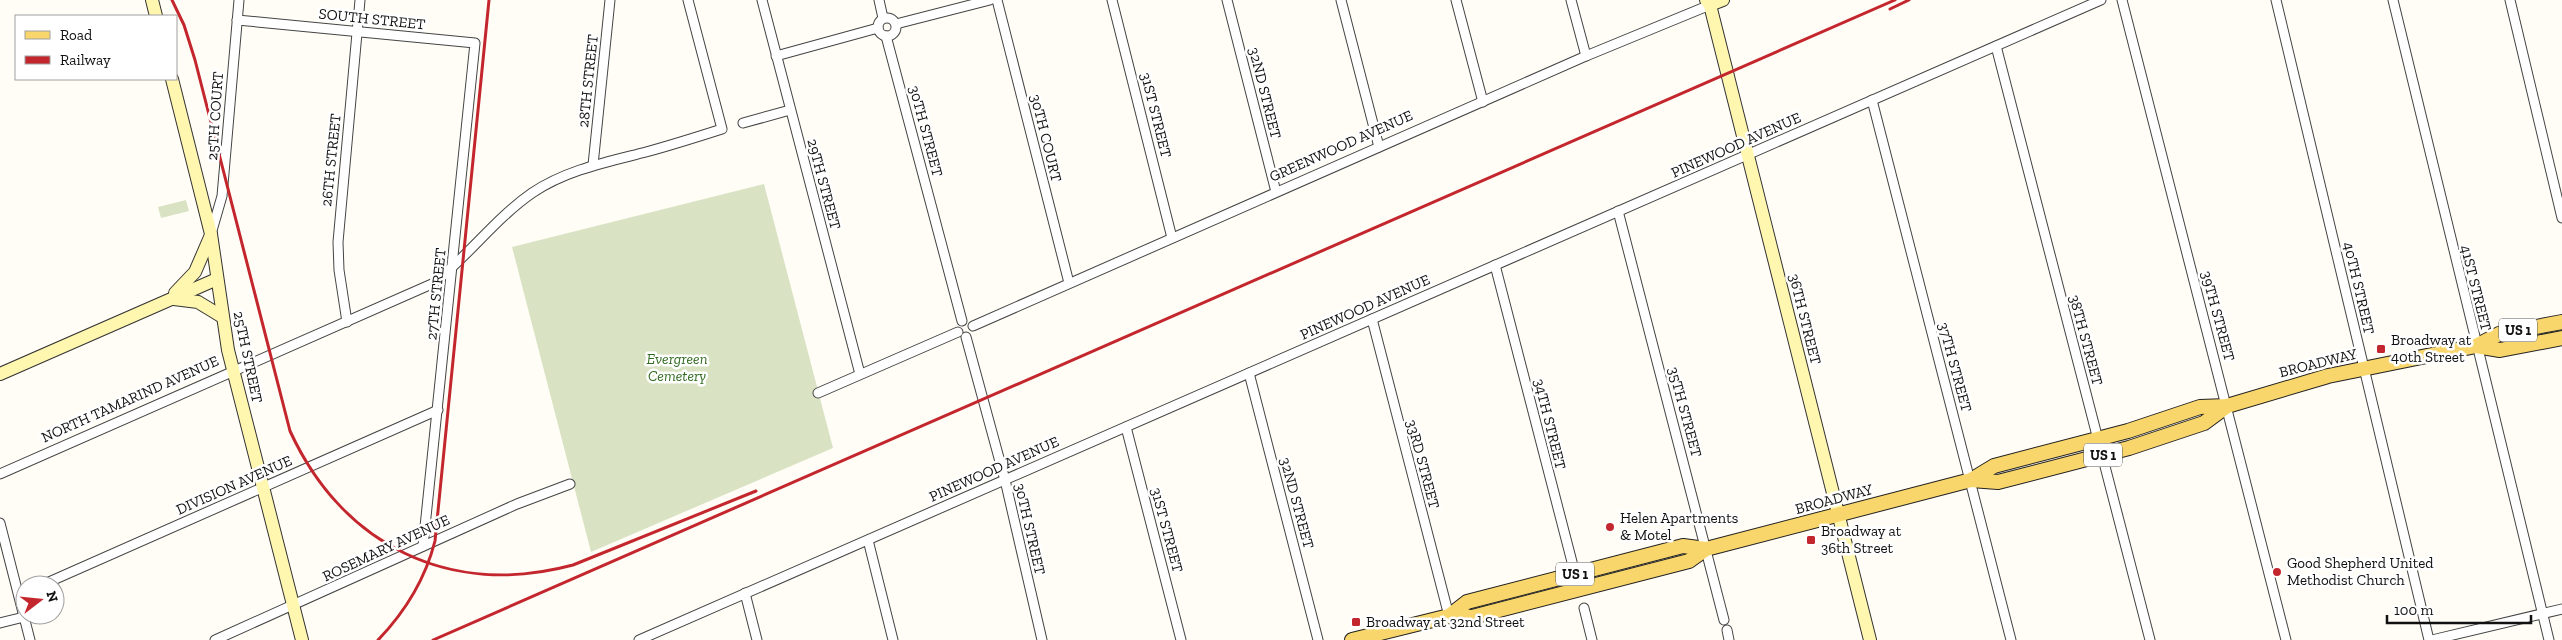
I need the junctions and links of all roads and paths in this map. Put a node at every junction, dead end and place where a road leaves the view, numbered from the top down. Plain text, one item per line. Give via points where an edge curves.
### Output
1 (152, 0) edge
2 (239, 0) edge
3 (360, 0) edge
4 (610, 0) edge
5 (688, 0) edge
6 (762, 0) edge
7 (879, 0) edge
8 (990, 0) edge
9 (997, 0) edge
10 (1112, 0) edge
11 (1227, 0) edge
12 (1340, 0) edge
13 (1456, 0) edge
14 (1571, 0) edge
15 (1723, 0) edge
16 (2101, 0) edge
17 (2122, 0) edge
18 (2276, 0) edge
19 (2393, 0) edge
20 (2510, 0) edge
21 (1709, 2) edge
22 (156, 15) edge
23 (883, 18) junction
24 (237, 20) junction
25 (896, 24) junction
26 (878, 28) junction
27 (357, 32) junction
28 (886, 36) junction
29 (475, 43) joint
30 (1996, 46) junction
31 (776, 56) junction
32 (1586, 56) junction
33 (172, 80) edge
34 (1872, 100) junction
35 (1483, 102) junction
36 (790, 110) junction
37 (743, 123) dead end
38 (1379, 147) junction
39 (1747, 155) junction
40 (594, 166) junction
41 (1276, 192) junction
42 (1618, 212) junction
43 (2562, 218) edge
44 (211, 234) junction
45 (1172, 238) junction
46 (1495, 265) junction
47 (452, 269) junction
48 (217, 280) junction
49 (1069, 283) junction
50 (169, 298) junction
51 (222, 316) junction
52 (1372, 319) junction
53 (962, 321) junction
54 (348, 322) junction
55 (2562, 322) edge
56 (973, 326) junction
57 (958, 332) junction
58 (966, 337) junction
59 (2562, 338) edge
60 (2476, 346) junction
61 (2364, 368) junction
62 (233, 372) junction
63 (1249, 373) junction
64 (0, 374) edge
65 (860, 374) junction
66 (818, 393) dead end
67 (2228, 406) junction
68 (438, 410) junction
69 (1126, 427) junction
70 (2098, 439) junction
71 (2102, 455) junction
72 (0, 474) edge
73 (1004, 480) junction
74 (1970, 480) junction
75 (570, 484) dead end
76 (263, 488) junction
77 (1838, 515) junction
78 (0, 523) edge
79 (868, 540) junction
80 (423, 546) junction
81 (1706, 549) junction
82 (1575, 574) junction
83 (16, 575) edge
84 (65, 575) edge
85 (1579, 589) junction
86 (745, 594) junction
87 (293, 606) junction
88 (1584, 608) dead end
89 (2562, 609) edge
90 (2542, 613) junction
91 (1449, 616) junction
92 (15, 619) edge
93 (1724, 620) dead end
94 (0, 623) edge
95 (26, 625) edge
96 (1727, 630) dead end
97 (30, 640) edge
98 (215, 640) edge
99 (302, 640) edge
100 (639, 640) edge
101 (757, 640) edge
102 (893, 640) edge
103 (1042, 640) edge
104 (1181, 640) edge
105 (1318, 640) edge
106 (1352, 640) edge
107 (1592, 640) edge
108 (1729, 640) edge
109 (1870, 640) edge
110 (2011, 640) edge
111 (2150, 640) edge
112 (2286, 640) edge
113 (2430, 640) edge
114 (2549, 640) edge

1 - 22 street
2 - 24 street, 25TH COURT
3 - 27 street, 26TH STREET
4 - 40 street, 28TH STREET
5 - 40 street, NORTH TAMARIND AVENUE via 722,129
6 - 31 street, 29TH STREET
7 - 23 street
8 - 25 street
9 - 49 street, 30TH COURT
10 - 45 street, 31ST STREET
11 - 41 street, 32ND STREET
12 - 38 street
13 - 35 street
14 - 32 street
15 - 21 street, GREENWOOD AVENUE
16 - 30 street, PINEWOOD AVENUE
17 - 67 street, 39TH STREET
18 - 61 street, 40TH STREET
19 - 60 street, 41ST STREET
20 - 43 street
21 - 32 street, GREENWOOD AVENUE
21 - 39 street, 36TH STREET
23 - 25 street via 891,18
23 - 26 street
24 - 27 street, SOUTH STREET
24 - 44 street, 25TH COURT via 222,196
25 - 28 street via 894,33
26 - 28 street
26 - 31 street
27 - 29 street, SOUTH STREET
27 - 54 street, 26TH STREET via 338,242
28 - 53 street, 30TH STREET
29 - 47 street, 27TH STREET
30 - 34 street, PINEWOOD AVENUE
30 - 70 street, 38TH STREET
31 - 36 street, 29TH STREET
32 - 35 street, GREENWOOD AVENUE
33 - 44 street, 25TH STREET
34 - 39 street, PINEWOOD AVENUE
34 - 74 street, 37TH STREET
35 - 38 street, GREENWOOD AVENUE
36 - 37 street
36 - 65 street, 29TH STREET
38 - 41 street, GREENWOOD AVENUE
39 - 42 street, PINEWOOD AVENUE
39 - 77 street, 36TH STREET
40 - 47 street, NORTH TAMARIND AVENUE via 568,174 532,193
41 - 45 street, GREENWOOD AVENUE
42 - 46 street, PINEWOOD AVENUE
42 - 81 street, 35TH STREET
44 - 48 street, 25TH STREET
44 - 50 street via 195,272
45 - 49 street, GREENWOOD AVENUE
46 - 52 street, PINEWOOD AVENUE
46 - 82 street, 34TH STREET
47 - 54 street, NORTH TAMARIND AVENUE via 434,283
47 - 68 street, 27TH STREET
48 - 50 street
48 - 51 street, 25TH STREET
49 - 56 street, GREENWOOD AVENUE
50 - 51 street via 198,302
50 - 64 street
51 - 62 street, 25TH STREET
52 - 63 street, PINEWOOD AVENUE
52 - 91 street, 33RD STREET
53 - 56 street
53 - 57 street via 958,324
54 - 62 street, NORTH TAMARIND AVENUE
55 - 60 main road, BROADWAY / US 1 via 2499,334
56 - 58 street via 972,333
57 - 58 street
57 - 65 street
58 - 73 street, 30TH STREET
59 - 60 main road, BROADWAY / US 1 via 2500,350
60 - 61 main road, BROADWAY / US 1
60 - 90 street, 41ST STREET
61 - 67 main road, BROADWAY / US 1 via 2296,384
61 - 113 street, 40TH STREET
62 - 72 street, NORTH TAMARIND AVENUE
62 - 76 street, 25TH STREET
63 - 69 street, PINEWOOD AVENUE
63 - 105 street, 32ND STREET
65 - 66 street
67 - 70 main road, BROADWAY / US 1 via 2200,407
67 - 71 main road, BROADWAY / US 1 via 2204,423
67 - 112 street, 39TH STREET
68 - 76 street, DIVISION AVENUE
68 - 80 street, 27TH STREET
69 - 73 street, PINEWOOD AVENUE
69 - 104 street, 31ST STREET
70 - 71 street, 38TH STREET
70 - 74 main road, BROADWAY / US 1 via 1994,466
71 - 74 main road, BROADWAY / US 1 via 1998,482
71 - 111 street, 38TH STREET
73 - 79 street, PINEWOOD AVENUE
73 - 103 street, 30TH STREET
74 - 77 main road, BROADWAY / US 1
74 - 110 street, 37TH STREET
75 - 80 street, ROSEMARY AVENUE
76 - 84 street, DIVISION AVENUE
76 - 87 street, 25TH STREET
77 - 81 main road, BROADWAY / US 1
77 - 109 street, 36TH STREET
78 - 83 street
79 - 86 street, PINEWOOD AVENUE
79 - 102 street
80 - 87 street, ROSEMARY AVENUE
81 - 82 main road, BROADWAY / US 1 via 1683,546
81 - 85 main road, BROADWAY / US 1 via 1689,561
81 - 93 street, 35TH STREET
82 - 85 street, 34TH STREET
82 - 91 main road, BROADWAY / US 1 via 1467,602
85 - 91 main road, BROADWAY / US 1 via 1472,617
86 - 100 street, PINEWOOD AVENUE
86 - 101 street
87 - 98 street, ROSEMARY AVENUE
87 - 99 street, 25TH STREET
88 - 107 street
89 - 90 street
90 - 113 street
90 - 114 street, 41ST STREET
91 - 106 main road, BROADWAY / US 1
92 - 94 street
95 - 97 street
96 - 108 street

